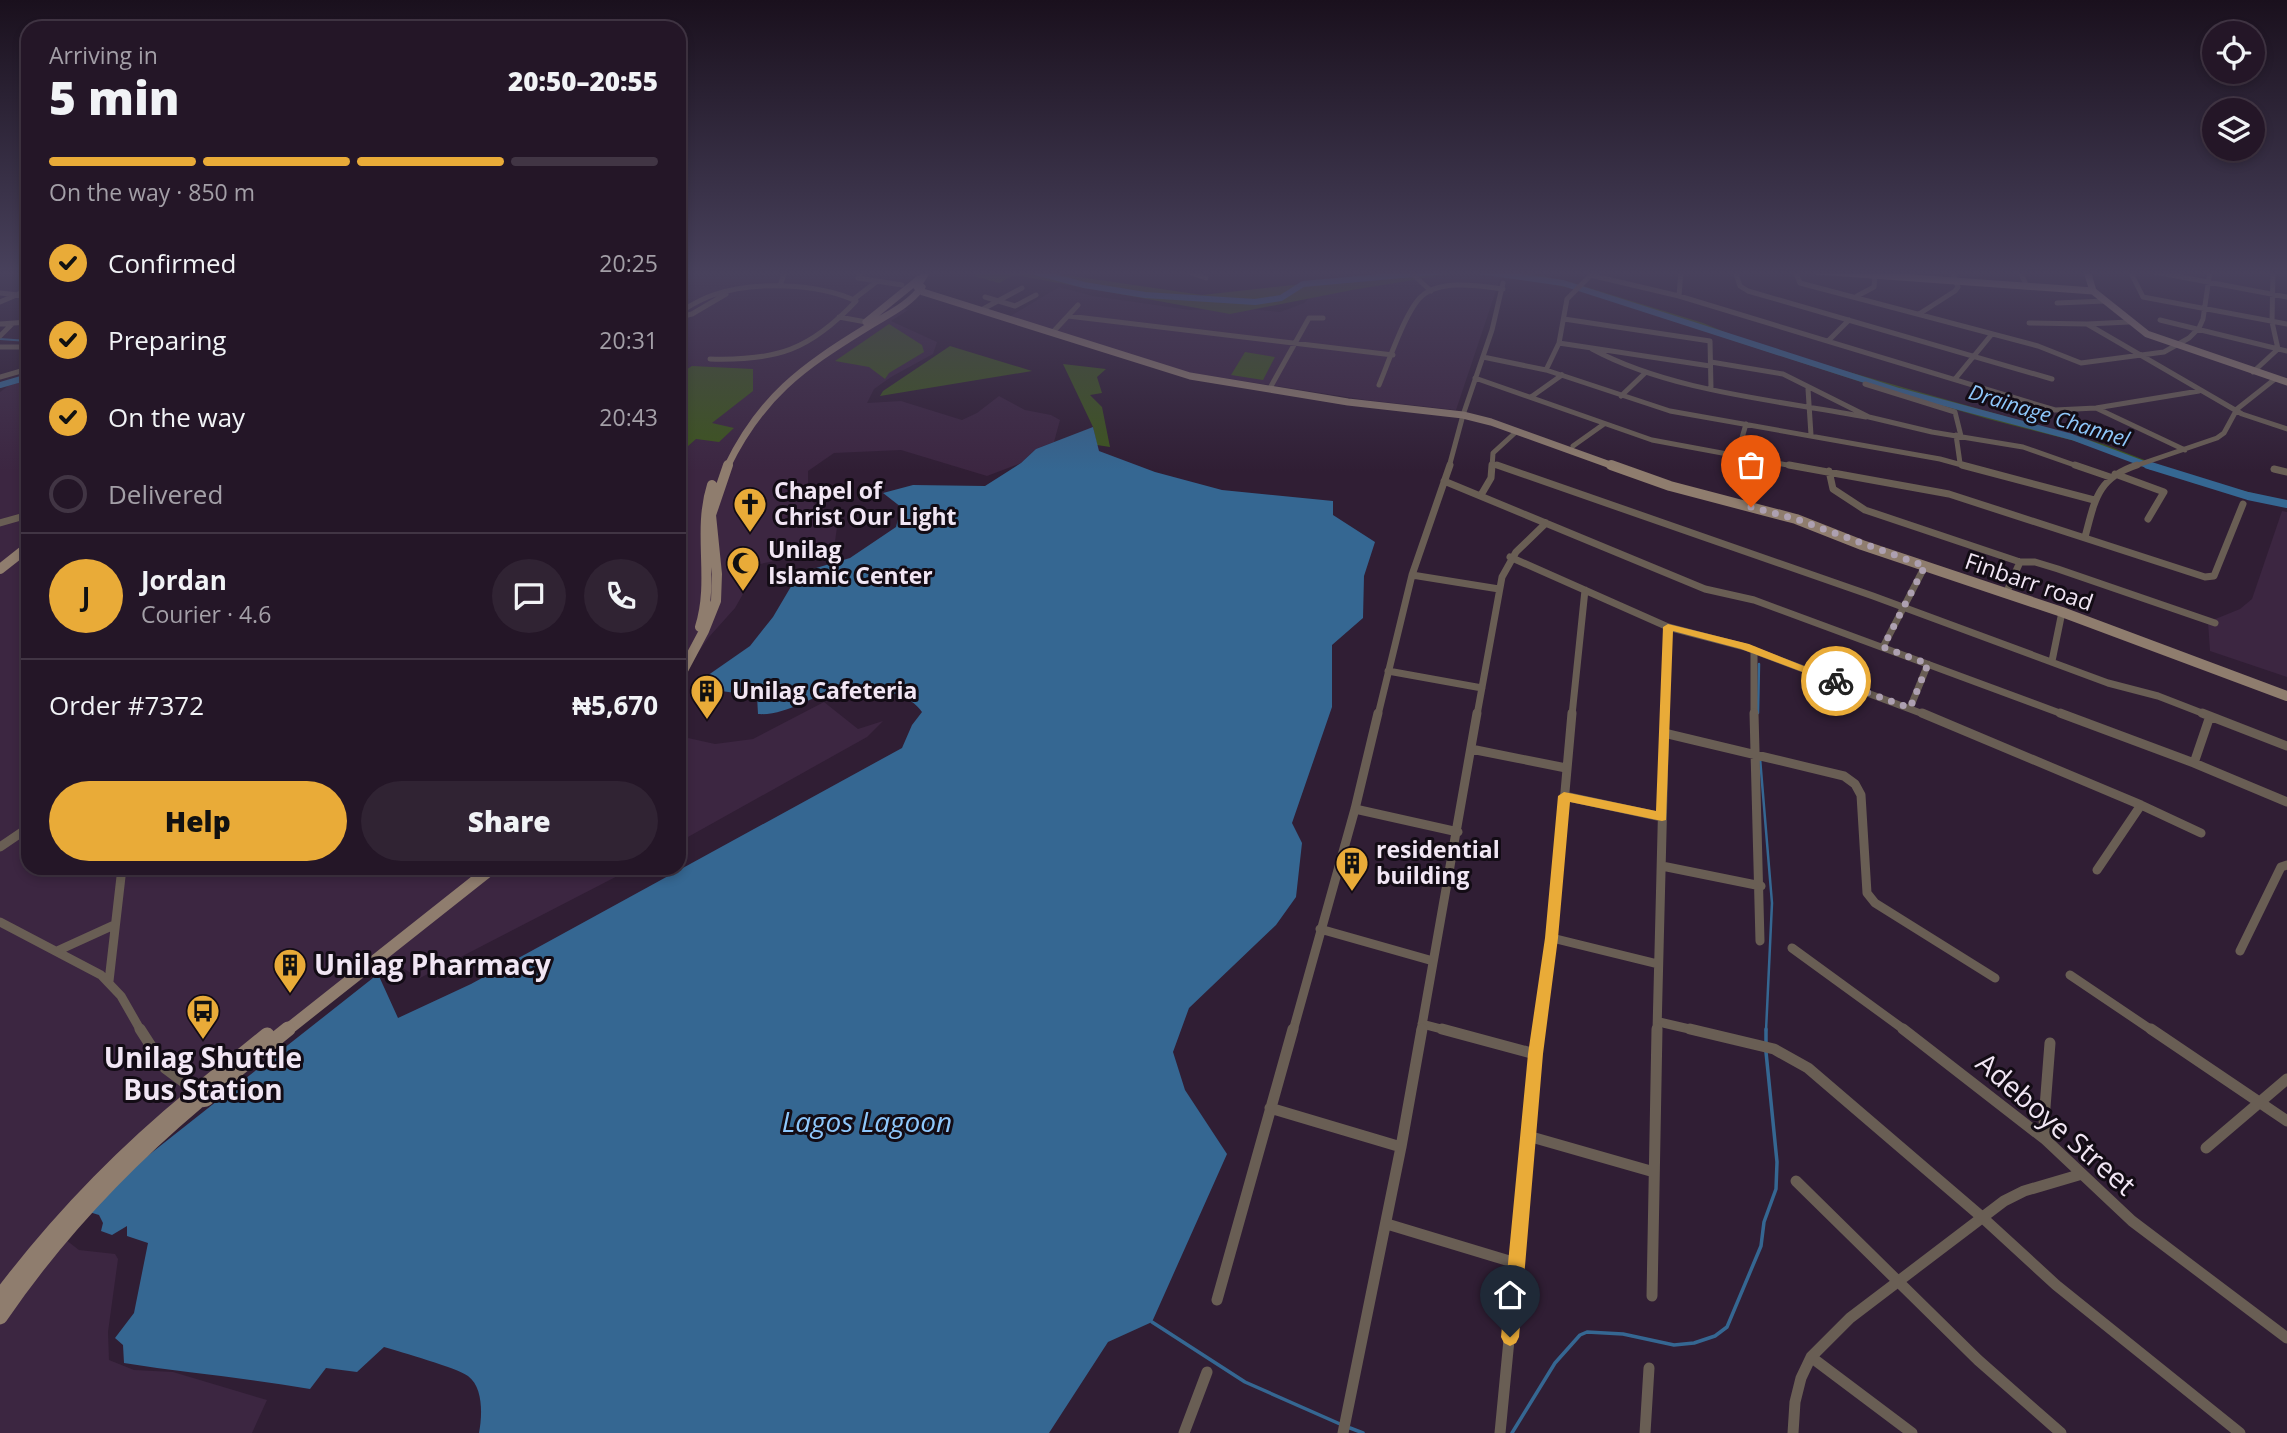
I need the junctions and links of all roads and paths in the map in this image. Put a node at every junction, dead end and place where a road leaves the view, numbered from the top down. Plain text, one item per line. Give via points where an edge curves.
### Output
1 (816, 338) edge
2 (844, 338) edge
3 (850, 338) edge
4 (1064, 338) edge
5 (1072, 338) edge
6 (1260, 338) edge
7 (1298, 338) edge
8 (1400, 338) edge
9 (1488, 338) edge
10 (1560, 338) edge
11 (1698, 338) edge
12 (1818, 338) edge
13 (1831, 338) edge
14 (1913, 338) edge
15 (1989, 338) edge
16 (2007, 338) edge
17 (2108, 338) edge
18 (2157, 338) edge
19 (2187, 338) edge
20 (2236, 338) edge
21 (2276, 338) edge
22 (1828, 341) junction
23 (1296, 342) junction
24 (1559, 343) junction
25 (2177, 346) junction
26 (0, 347) edge
27 (21, 347) edge
28 (1592, 349) junction
29 (2278, 349) junction
30 (2287, 351) edge
31 (1393, 355) junction
32 (1975, 355) junction
33 (1483, 357) junction
34 (2138, 357) junction
35 (710, 359) dead end
36 (1710, 364) junction
37 (1546, 369) junction
38 (21, 371) edge
39 (2252, 372) junction
40 (1644, 373) junction
41 (1191, 375) junction
42 (1562, 375) junction
43 (0, 377) edge
44 (1475, 378) junction
45 (1955, 379) junction
46 (2052, 379) dead end
47 (2276, 379) junction
48 (2287, 382) edge
49 (1866, 384) dead end
50 (1379, 385) dead end
51 (1270, 387) junction
52 (1808, 388) junction
53 (1711, 389) junction
54 (2199, 391) junction
55 (1621, 396) junction
56 (1531, 397) junction
57 (1808, 406) junction
58 (2096, 408) junction
59 (2237, 409) junction
60 (1463, 414) junction
61 (1479, 417) junction
62 (1869, 417) junction
63 (1604, 424) junction
64 (1746, 424) junction
65 (2287, 429) edge
66 (1517, 430) junction
67 (1811, 435) junction
68 (1959, 435) junction
69 (1573, 446) junction
70 (2185, 450) junction
71 (1737, 455) junction
72 (1960, 463) junction
73 (1494, 464) junction
74 (2274, 469) dead end
75 (1829, 471) junction
76 (2287, 472) edge
77 (2112, 475) junction
78 (1444, 481) junction
79 (1481, 495) junction
80 (2094, 500) junction
81 (2243, 504) dead end
82 (21, 517) edge
83 (2148, 519) dead end
84 (0, 523) edge
85 (1546, 523) junction
86 (2085, 537) junction
87 (21, 552) edge
88 (1510, 557) junction
89 (21, 558) edge
90 (2020, 562) junction
91 (1925, 566) junction
92 (0, 569) edge
93 (0, 575) edge
94 (1412, 575) junction
95 (1499, 589) junction
96 (2008, 589) junction
97 (1585, 590) junction
98 (1904, 607) junction
99 (2062, 612) junction
100 (2215, 623) dead end
101 (1668, 627) junction
102 (2133, 636) junction
103 (1883, 647) junction
104 (1754, 650) junction
105 (686, 651) edge
106 (2052, 661) junction
107 (1928, 664) junction
108 (686, 666) edge
109 (1388, 671) junction
110 (1482, 688) junction
111 (2287, 694) edge
112 (1910, 708) junction
113 (2210, 716) junction
114 (1664, 733) junction
115 (2287, 746) edge
116 (1471, 749) junction
117 (1759, 756) junction
118 (2194, 764) junction
119 (1566, 768) junction
120 (1564, 796) junction
121 (2287, 802) edge
122 (2141, 806) junction
123 (1355, 809) junction
124 (1662, 817) junction
125 (1458, 832) junction
126 (21, 833) edge
127 (2201, 833) dead end
128 (0, 847) edge
129 (2287, 865) edge
130 (1662, 866) junction
131 (2097, 870) dead end
132 (121, 875) edge
133 (473, 875) edge
134 (483, 875) edge
135 (1761, 886) junction
136 (0, 922) edge
137 (114, 925) junction
138 (1320, 929) junction
139 (1552, 938) junction
140 (1760, 941) dead end
141 (1792, 948) dead end
142 (57, 951) junction
143 (2240, 951) dead end
144 (1433, 961) junction
145 (1658, 964) junction
146 (2070, 975) dead end
147 (1995, 978) dead end
148 (108, 981) junction
149 (1659, 1022) junction
150 (1422, 1024) junction
151 (2050, 1043) dead end
152 (1535, 1054) junction
153 (2287, 1079) edge
154 (200, 1093) junction
155 (2261, 1101) junction
156 (1270, 1108) junction
157 (2287, 1121) edge
158 (1528, 1136) junction
159 (2046, 1140) junction
160 (1401, 1147) junction
161 (2206, 1148) dead end
162 (1654, 1172) junction
163 (2082, 1174) junction
164 (1796, 1181) dead end
165 (1983, 1217) junction
166 (1387, 1224) junction
167 (1516, 1262) junction
168 (1898, 1280) junction
169 (1652, 1296) dead end
170 (0, 1297) edge
171 (1217, 1300) dead end
172 (0, 1317) edge
173 (2287, 1338) edge
174 (1811, 1357) junction
175 (1648, 1368) dead end
176 (1208, 1372) dead end
177 (1184, 1433) edge
178 (1343, 1433) edge
179 (1500, 1433) edge
180 (1645, 1433) edge
181 (1793, 1433) edge
182 (1912, 1433) edge
183 (2061, 1433) edge
184 (2240, 1433) edge

1 - 35 street via 789,353
2 - 105 main road via 779,384 756,408 715,478 704,505 702,527 708,597 702,622
3 - 108 main road via 769,399 746,431 719,484 710,525 717,577 714,609
4 - 41 main road
5 - 41 main road
6 - 23 street
7 - 23 street
8 - 31 street
9 - 33 street
10 - 24 street
11 - 36 street via 1712,342
12 - 22 street
13 - 22 street
14 - 32 street
15 - 32 street
16 - 34 street via 2078,363
17 - 34 street
18 - 25 main road
19 - 25 street
20 - 29 street
21 - 29 street
22 - 45 street
23 - 31 street
23 - 51 street
24 - 28 street
24 - 37 street
25 - 34 street
25 - 39 main road
26 - 27 street
28 - 36 street
28 - 40 street
29 - 30 street
29 - 39 street
31 - 50 street
32 - 45 street
32 - 46 street
33 - 37 street
33 - 44 street
34 - 54 street
36 - 52 street via 1778,372
36 - 53 street
37 - 42 street
38 - 43 street
39 - 47 main road
40 - 53 street
40 - 55 street
41 - 51 main road
41 - 60 main road via 1348,402
42 - 55 street
42 - 56 street
44 - 56 street
44 - 60 street
45 - 58 street via 2055,410
47 - 48 main road
47 - 59 street
49 - 68 street via 1955,412
51 - 60 main road
52 - 57 street
52 - 62 street
53 - 57 street
54 - 58 street
54 - 59 street
55 - 64 street via 1670,411
56 - 63 street
57 - 62 street
57 - 67 street
58 - 70 street
59 - 65 street
59 - 70 street via 2224,433
60 - 61 main road
60 - 78 street
61 - 66 main road, Finbarr road
61 - 69 main road, Finbarr road
62 - 68 street
63 - 69 street
63 - 71 street via 1665,444
64 - 67 street
64 - 71 street
66 - 73 street via 1493,453
66 - 91 main road, Finbarr road via 1651,480 1796,519
67 - 72 street
68 - 72 street
68 - 77 street via 2023,447
69 - 96 main road, Finbarr road via 1664,480 1798,515
70 - 77 street
71 - 75 street
72 - 80 street
73 - 79 street
73 - 98 street
74 - 76 street
75 - 86 street via 1949,494
75 - 90 street via 1833,489 1865,510
77 - 80 street
77 - 83 street via 2165,493
78 - 79 street
78 - 94 street
79 - 85 street
80 - 86 street
81 - 86 street via 2210,578
82 - 84 street
85 - 88 street
85 - 103 street via 1705,590 1754,600
87 - 92 main road
88 - 95 street
88 - 97 street
89 - 93 main road
90 - 96 street
90 - 100 street via 2044,564
91 - 98 street
91 - 99 main road, Finbarr road
94 - 95 street
94 - 109 street
95 - 110 street
96 - 102 main road, Finbarr road
97 - 101 street
97 - 119 street
98 - 103 street
98 - 106 street
99 - 102 main road, Finbarr road
99 - 106 street
101 - 104 street
101 - 114 street
102 - 111 main road, Finbarr road
103 - 107 street
104 - 112 street
104 - 117 street
106 - 113 street
107 - 112 street
107 - 118 street
109 - 110 street
109 - 123 street
110 - 116 street
112 - 122 street
113 - 115 street
113 - 118 street
114 - 117 street
114 - 124 street
116 - 119 street
116 - 125 street
117 - 135 street
117 - 147 street via 1844,776 1856,784 1861,795 1870,898
118 - 121 street
119 - 120 street
120 - 124 street
120 - 139 street
122 - 127 street
122 - 131 street
123 - 125 street
123 - 138 street
124 - 130 street
125 - 144 street
126 - 128 street
129 - 143 street via 2281,867
130 - 135 street
130 - 145 street
132 - 137 street
133 - 154 main road
134 - 154 main road
135 - 140 street
136 - 142 street
137 - 142 street
137 - 148 street
138 - 144 street
138 - 156 street
139 - 145 street
139 - 152 street
141 - 159 street, Adeboye Street via 1898,1023
142 - 148 street
144 - 150 street
145 - 149 street
146 - 155 street
148 - 154 street via 155,1058 182,1084
149 - 162 street
149 - 165 street via 1774,1049 1808,1068
150 - 152 street
150 - 160 street
151 - 159 street
152 - 158 street
153 - 155 street
154 - 170 main road via 126,1150 88,1188
154 - 172 main road via 85,1205
155 - 157 street
155 - 161 street
156 - 160 street
156 - 171 street
158 - 162 street
158 - 167 street
159 - 163 street, Adeboye Street
160 - 166 street
162 - 169 street
163 - 165 street via 2024,1191
163 - 173 street, Adeboye Street via 2132,1221
164 - 168 street
165 - 168 street
165 - 184 street via 2056,1285
166 - 167 street
166 - 178 street
167 - 179 street
168 - 174 street
168 - 183 street via 1978,1360
174 - 181 street via 1795,1402
174 - 182 street
175 - 180 street
176 - 177 street

